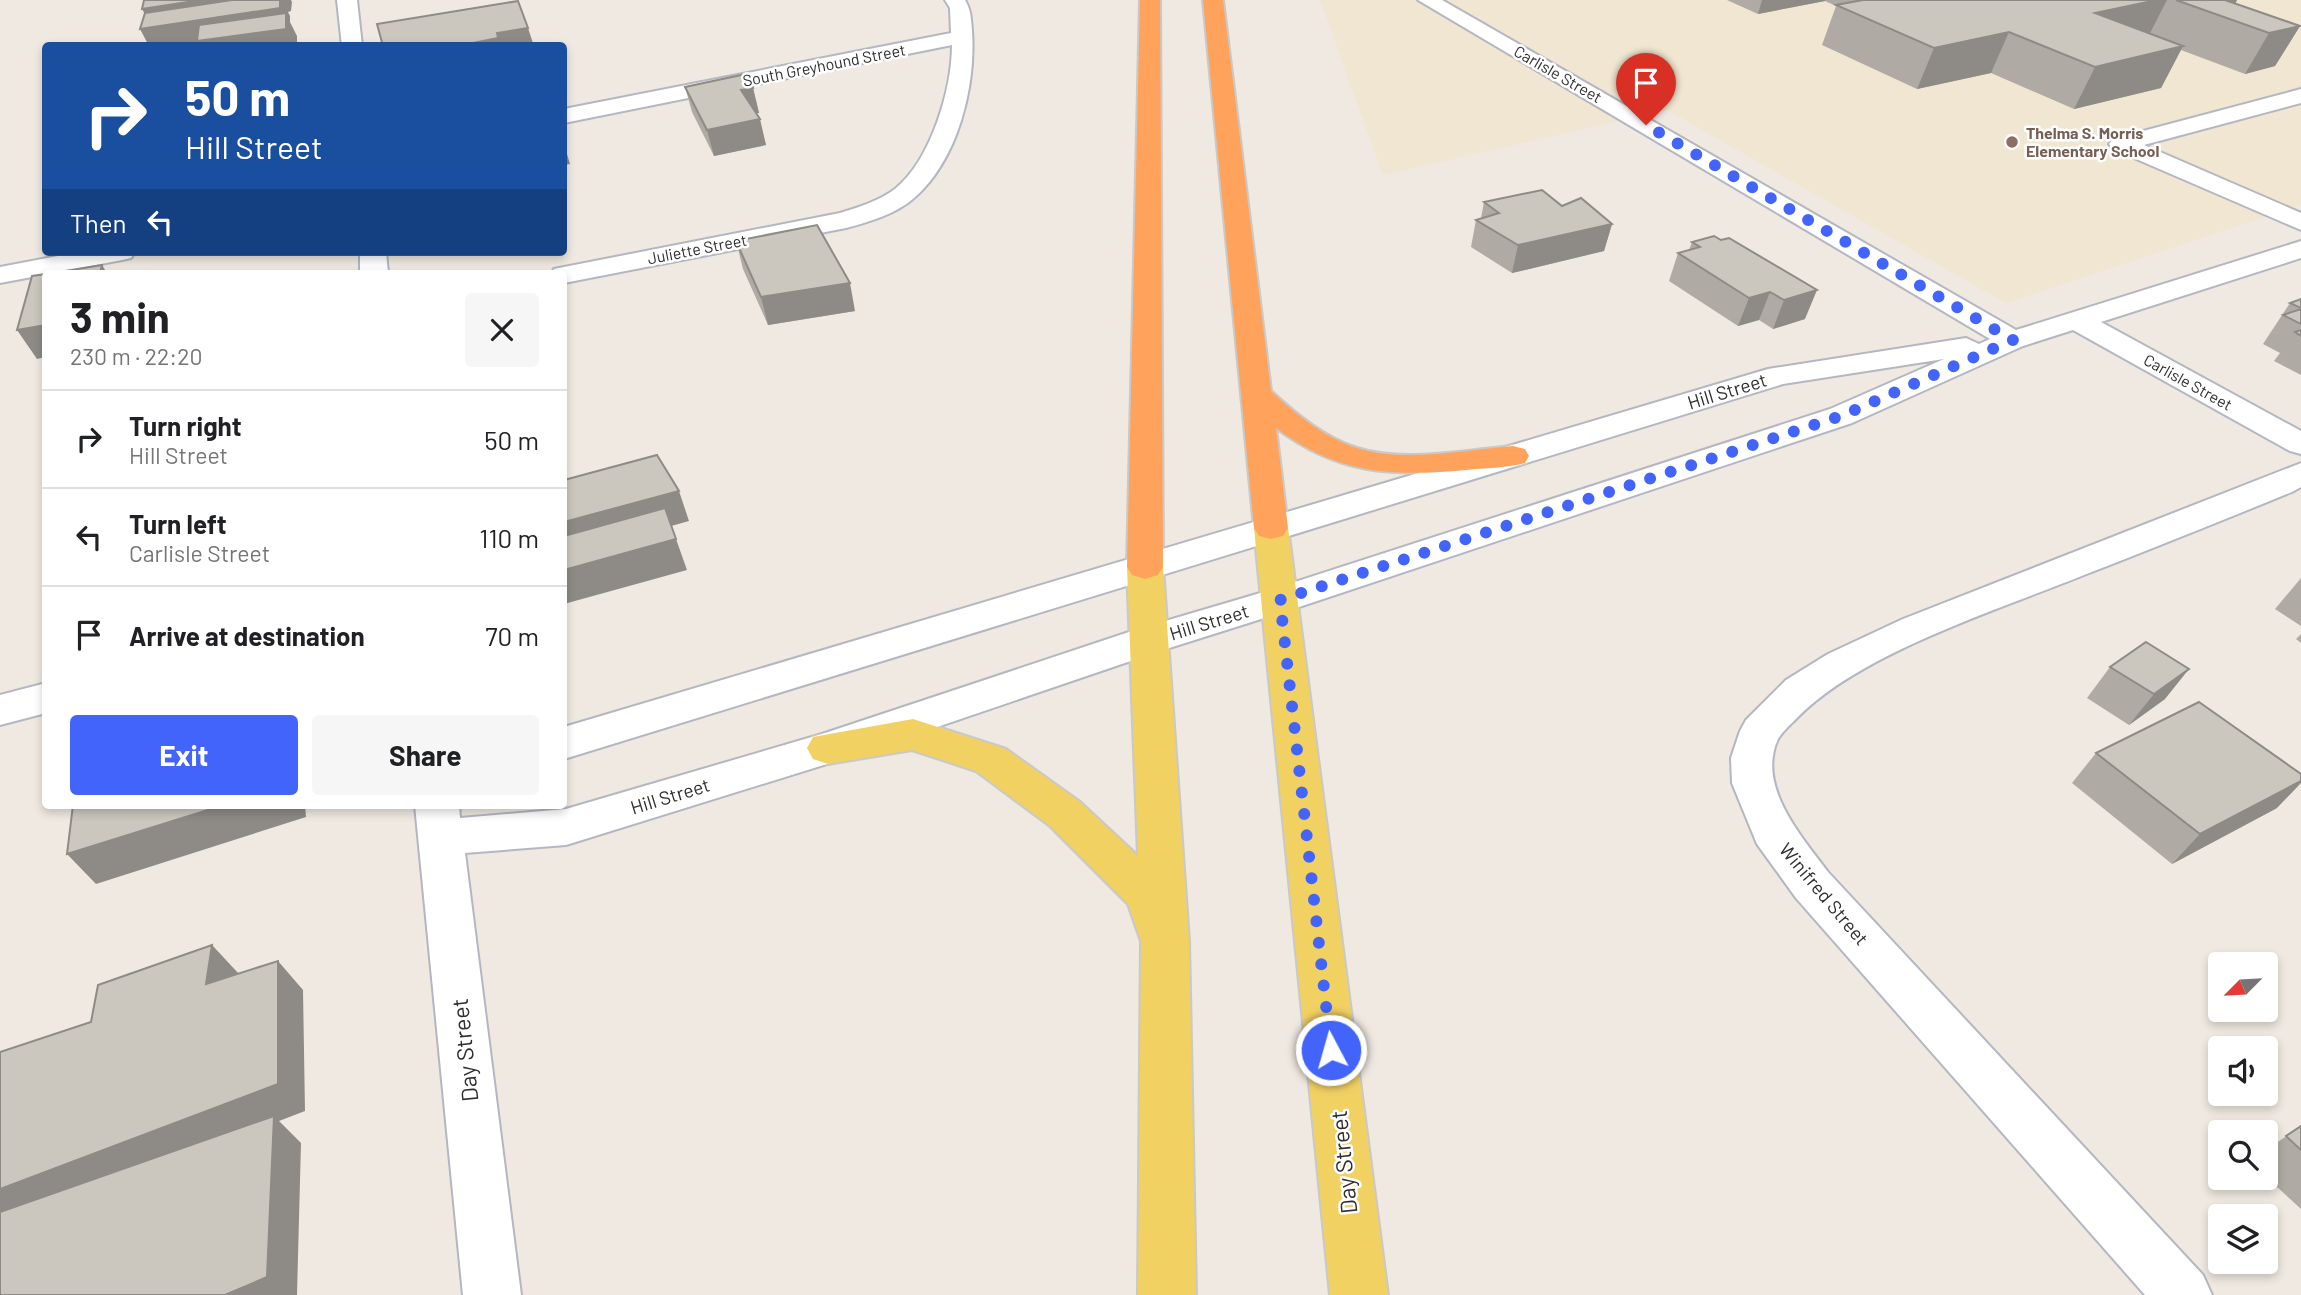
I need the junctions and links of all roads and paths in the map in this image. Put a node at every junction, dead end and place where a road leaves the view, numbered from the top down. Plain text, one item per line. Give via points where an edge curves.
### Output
1 (347, 0) edge
2 (956, 0) edge
3 (1150, 0) edge
4 (1213, 0) edge
5 (1429, 0) edge
6 (961, 37) junction
7 (352, 42) edge
8 (2301, 96) edge
9 (567, 115) edge
10 (2301, 222) edge
11 (2301, 249) edge
12 (101, 256) edge
13 (567, 274) edge
14 (0, 275) edge
15 (2076, 320) junction
16 (2013, 340) junction
17 (1255, 393) junction
18 (2301, 444) edge
19 (1513, 456) junction
20 (2301, 473) edge
21 (1271, 528) junction
22 (1145, 567) junction
23 (1280, 600) junction
24 (1149, 640) junction
25 (42, 699) edge
26 (0, 710) edge
27 (567, 742) edge
28 (828, 748) junction
29 (470, 809) edge
30 (439, 821) edge
31 (1165, 941) junction
32 (492, 1295) edge
33 (1167, 1295) edge
34 (1359, 1295) edge
35 (2183, 1295) edge

1 - 7 street
2 - 6 street
3 - 22 highway
4 - 17 highway
5 - 16 street, Carlisle Street
6 - 9 street, South Greyhound Street
6 - 13 street, Juliette Street via 960,78 942,139 922,176 905,192 846,220
8 - 10 street via 2121,144
11 - 15 street, Hill Street
12 - 14 street
15 - 16 street, Hill Street
15 - 18 street, Carlisle Street
16 - 19 street, Hill Street via 1779,375
16 - 23 street, Hill Street via 1841,416
17 - 19 highway via 1281,418 1346,456 1389,464
17 - 21 highway
19 - 21 street, Hill Street
20 - 35 street, Winifred Street via 1916,628 1842,664 1800,690 1760,731 1752,758 1753,783 1773,831 1812,885
21 - 22 street, Hill Street
21 - 23 main road, Day Street
22 - 24 main road
22 - 27 street, Hill Street
23 - 24 street, Hill Street
23 - 34 main road, Day Street
24 - 28 street, Hill Street
24 - 31 main road
25 - 26 street
28 - 30 street, Hill Street via 566,827
28 - 31 main road via 913,733 991,760 1065,814 1147,893
29 - 30 street
30 - 32 street, Day Street
31 - 33 main road

